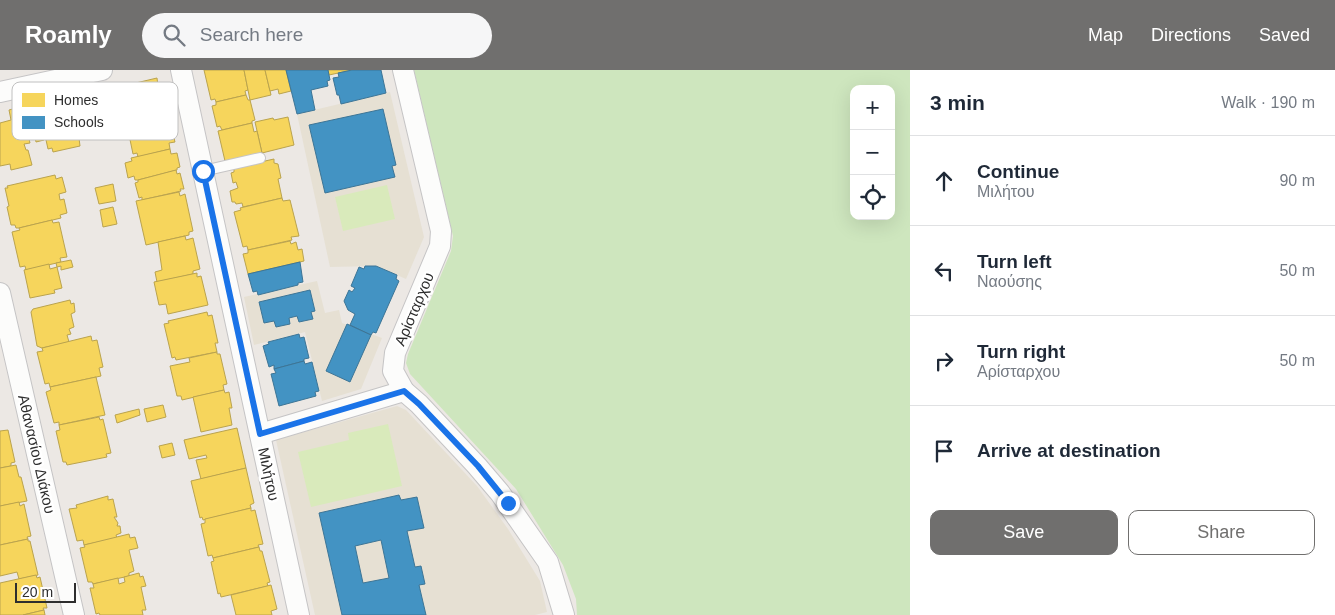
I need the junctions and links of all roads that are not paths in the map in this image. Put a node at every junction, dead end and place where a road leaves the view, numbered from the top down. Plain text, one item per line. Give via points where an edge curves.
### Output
1 (102, 70) edge
2 (181, 70) edge
3 (403, 70) edge
4 (46, 82) edge
5 (260, 158) dead end
6 (203, 171) junction
7 (0, 293) edge
8 (404, 391) junction
9 (260, 434) junction
10 (74, 615) edge
11 (299, 615) edge
12 (564, 615) edge

1 - 4 street
2 - 6 street, Μιλήτου
3 - 8 street, Αρίσταρχου via 441,231 440,246 395,353 393,371
5 - 6 lane
6 - 9 street, Μιλήτου
7 - 10 street, Αθανασίου Διάκου
8 - 9 street
8 - 12 street, Αρίσταρχου via 500,493 548,562
9 - 11 street, Μιλήτου

